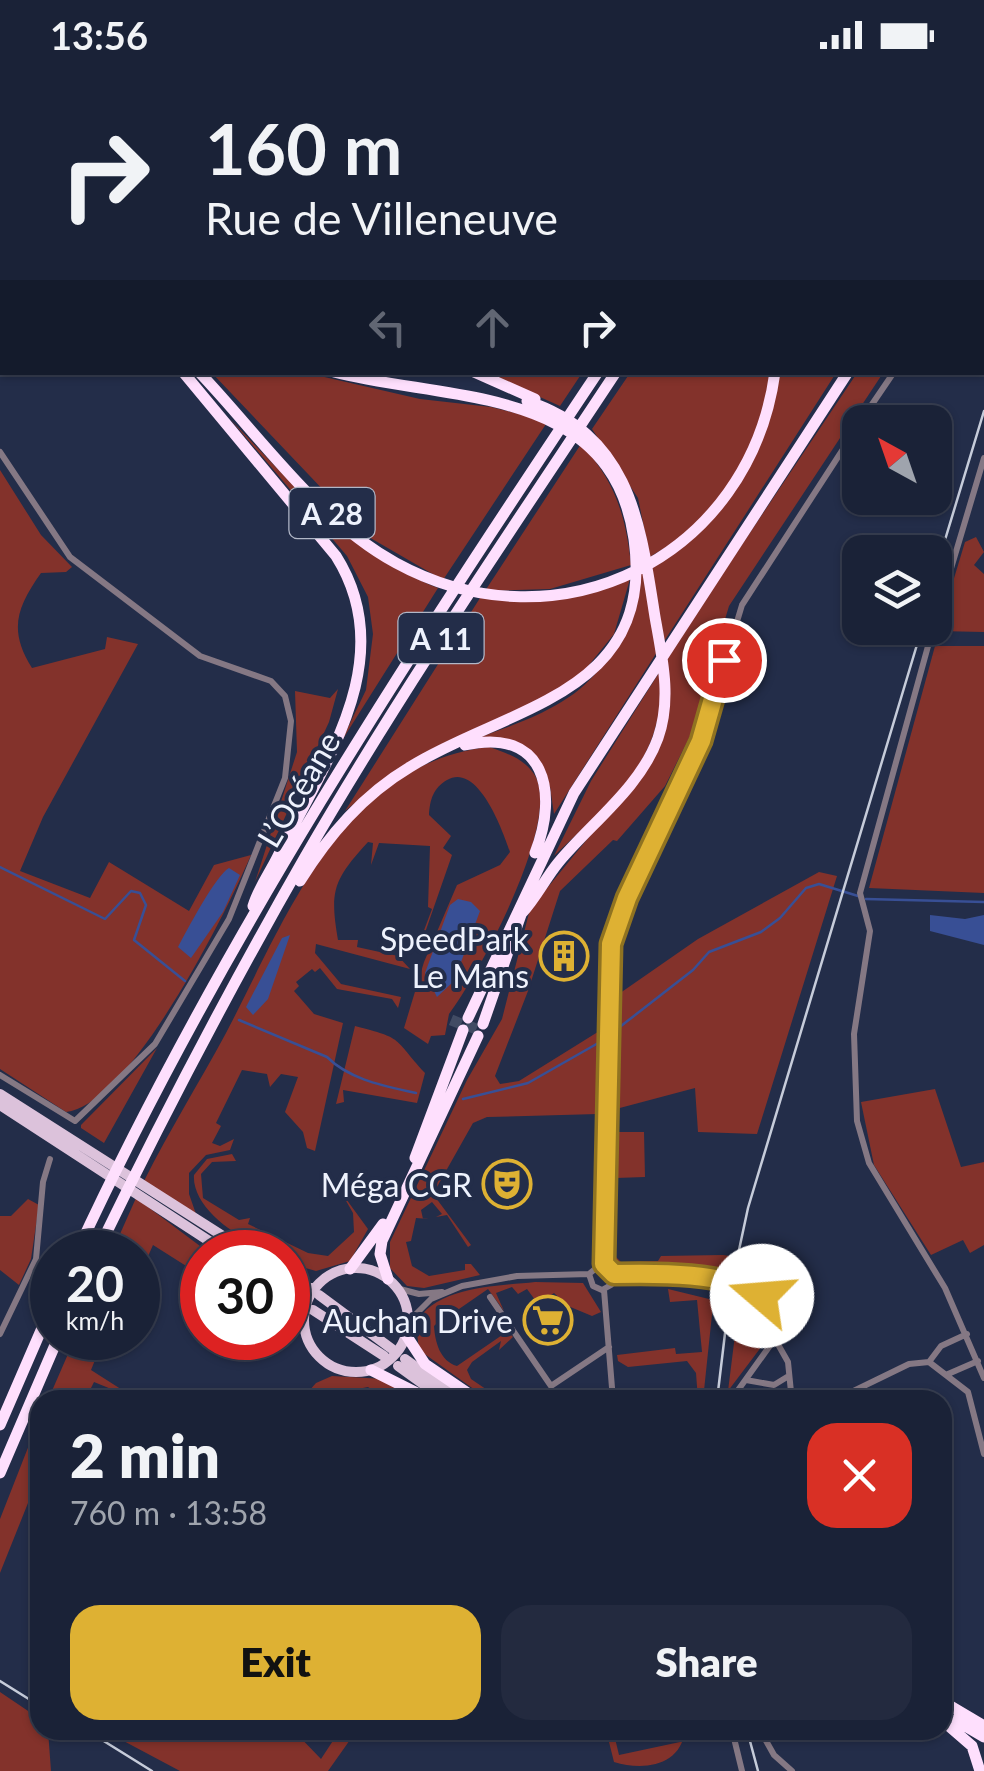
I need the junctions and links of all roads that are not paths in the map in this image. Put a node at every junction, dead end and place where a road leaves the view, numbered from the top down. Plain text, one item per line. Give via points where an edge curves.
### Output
1 (185, 375) edge
2 (202, 375) edge
3 (350, 375) edge
4 (480, 375) edge
5 (586, 375) edge
6 (596, 375) edge
7 (614, 375) edge
8 (775, 375) edge
9 (846, 375) edge
10 (892, 375) edge
11 (872, 405) edge
12 (544, 408) junction
13 (550, 444) junction
14 (842, 451) edge
15 (0, 452) edge
16 (984, 458) edge
17 (952, 565) edge
18 (641, 567) junction
19 (929, 645) edge
20 (414, 764) junction
21 (276, 910) junction
22 (518, 912) junction
23 (251, 920) junction
24 (489, 1010) junction
25 (469, 1025) junction
26 (472, 1050) junction
27 (0, 1076) edge
28 (0, 1095) edge
29 (0, 1105) edge
30 (50, 1159) dead end
31 (197, 1227) junction
32 (87, 1230) edge
33 (108, 1230) edge
34 (199, 1230) edge
35 (200, 1230) edge
36 (202, 1230) edge
37 (203, 1230) edge
38 (604, 1264) junction
39 (350, 1269) junction
40 (590, 1274) junction
41 (614, 1274) junction
42 (392, 1284) junction
43 (319, 1290) junction
44 (604, 1290) junction
45 (310, 1291) edge
46 (443, 1292) junction
47 (490, 1297) dead end
48 (310, 1300) edge
49 (313, 1310) dead end
50 (407, 1328) junction
51 (0, 1334) edge
52 (967, 1334) junction
53 (775, 1338) junction
54 (310, 1345) edge
55 (608, 1347) junction
56 (765, 1352) junction
57 (781, 1353) junction
58 (30, 1355) edge
59 (49, 1360) edge
60 (978, 1361) junction
61 (929, 1362) junction
62 (756, 1364) junction
63 (371, 1370) junction
64 (788, 1373) junction
65 (947, 1374) junction
66 (984, 1378) edge
67 (746, 1380) junction
68 (763, 1382) junction
69 (774, 1384) junction
70 (36, 1390) edge
71 (411, 1390) edge
72 (434, 1390) edge
73 (446, 1390) edge
74 (463, 1390) edge
75 (612, 1390) edge
76 (738, 1390) edge
77 (787, 1390) edge
78 (791, 1390) edge
79 (856, 1390) edge
80 (30, 1403) edge
81 (0, 1424) edge
82 (984, 1454) edge
83 (0, 1473) edge
84 (952, 1705) edge
85 (952, 1721) edge
86 (979, 1723) edge
87 (952, 1726) edge
88 (984, 1737) edge
89 (734, 1740) edge
90 (766, 1740) edge
91 (980, 1770) edge
92 (742, 1771) edge
93 (792, 1771) edge

1 - 23 highway via 336,556 363,626 358,688 253,902
2 - 8 highway, A 28 via 334,516 373,548 426,578 498,597 541,598 600,586 684,541 729,494 752,455
3 - 12 highway
4 - 12 highway
5 - 13 highway
6 - 13 highway, L’Océane / A 11
7 - 21 highway, L’Océane / A 11 via 392,715
9 - 22 highway via 568,802
10 - 11 street
12 - 18 highway via 596,449 629,514
13 - 23 highway, L’Océane / A 11
14 - 38 street via 742,605 701,741 616,924 609,956
15 - 27 street via 70,557 200,656 271,682 285,696 291,721 285,778 249,878 155,1044 75,1121
16 - 17 street
18 - 20 highway via 618,633 579,683
18 - 22 highway via 656,618 666,696 658,737 642,769
19 - 52 street via 861,898 870,931 854,1034 857,1122 892,1208
20 - 21 highway via 342,822
20 - 22 highway via 485,742 516,749 537,766 548,813
21 - 33 highway, L’Océane / A 11
22 - 24 highway
22 - 25 highway
23 - 32 highway, L’Océane / A 11
24 - 25 highway
24 - 26 highway via 484,1038
25 - 26 highway
25 - 39 highway via 409,1172
26 - 42 highway via 382,1241
28 - 31 main road
29 - 31 main road
30 - 51 street via 36,1259
31 - 34 main road
31 - 35 main road
31 - 36 main road
31 - 37 main road
38 - 40 street
38 - 41 street
39 - 42 main road via 370,1270
39 - 43 main road
40 - 44 street via 592,1286
40 - 46 street via 517,1276
41 - 44 street
41 - 53 street via 749,1288 771,1308
42 - 46 street via 419,1294
42 - 50 main road
43 - 45 main road
43 - 48 main road
43 - 49 main road via 388,1353
44 - 55 street
46 - 50 street
47 - 55 street via 550,1386
50 - 63 main road via 392,1358
50 - 74 highway via 425,1364
52 - 60 street
52 - 61 street via 941,1346
53 - 56 street
53 - 57 street
54 - 63 main road via 327,1364 348,1372
55 - 75 street
56 - 57 street
56 - 62 street
57 - 64 street
58 - 81 highway
59 - 70 highway
60 - 65 street
60 - 66 street
61 - 65 street
61 - 79 street via 909,1364
62 - 67 street
62 - 68 street
63 - 71 highway
64 - 69 street
64 - 78 street
65 - 82 street via 968,1392
67 - 68 street
67 - 76 street
68 - 69 street
69 - 77 street
72 - 73 main road via 401,1362
80 - 83 highway
84 - 86 highway
85 - 88 highway
87 - 91 highway via 972,1746
89 - 92 street
90 - 93 street

